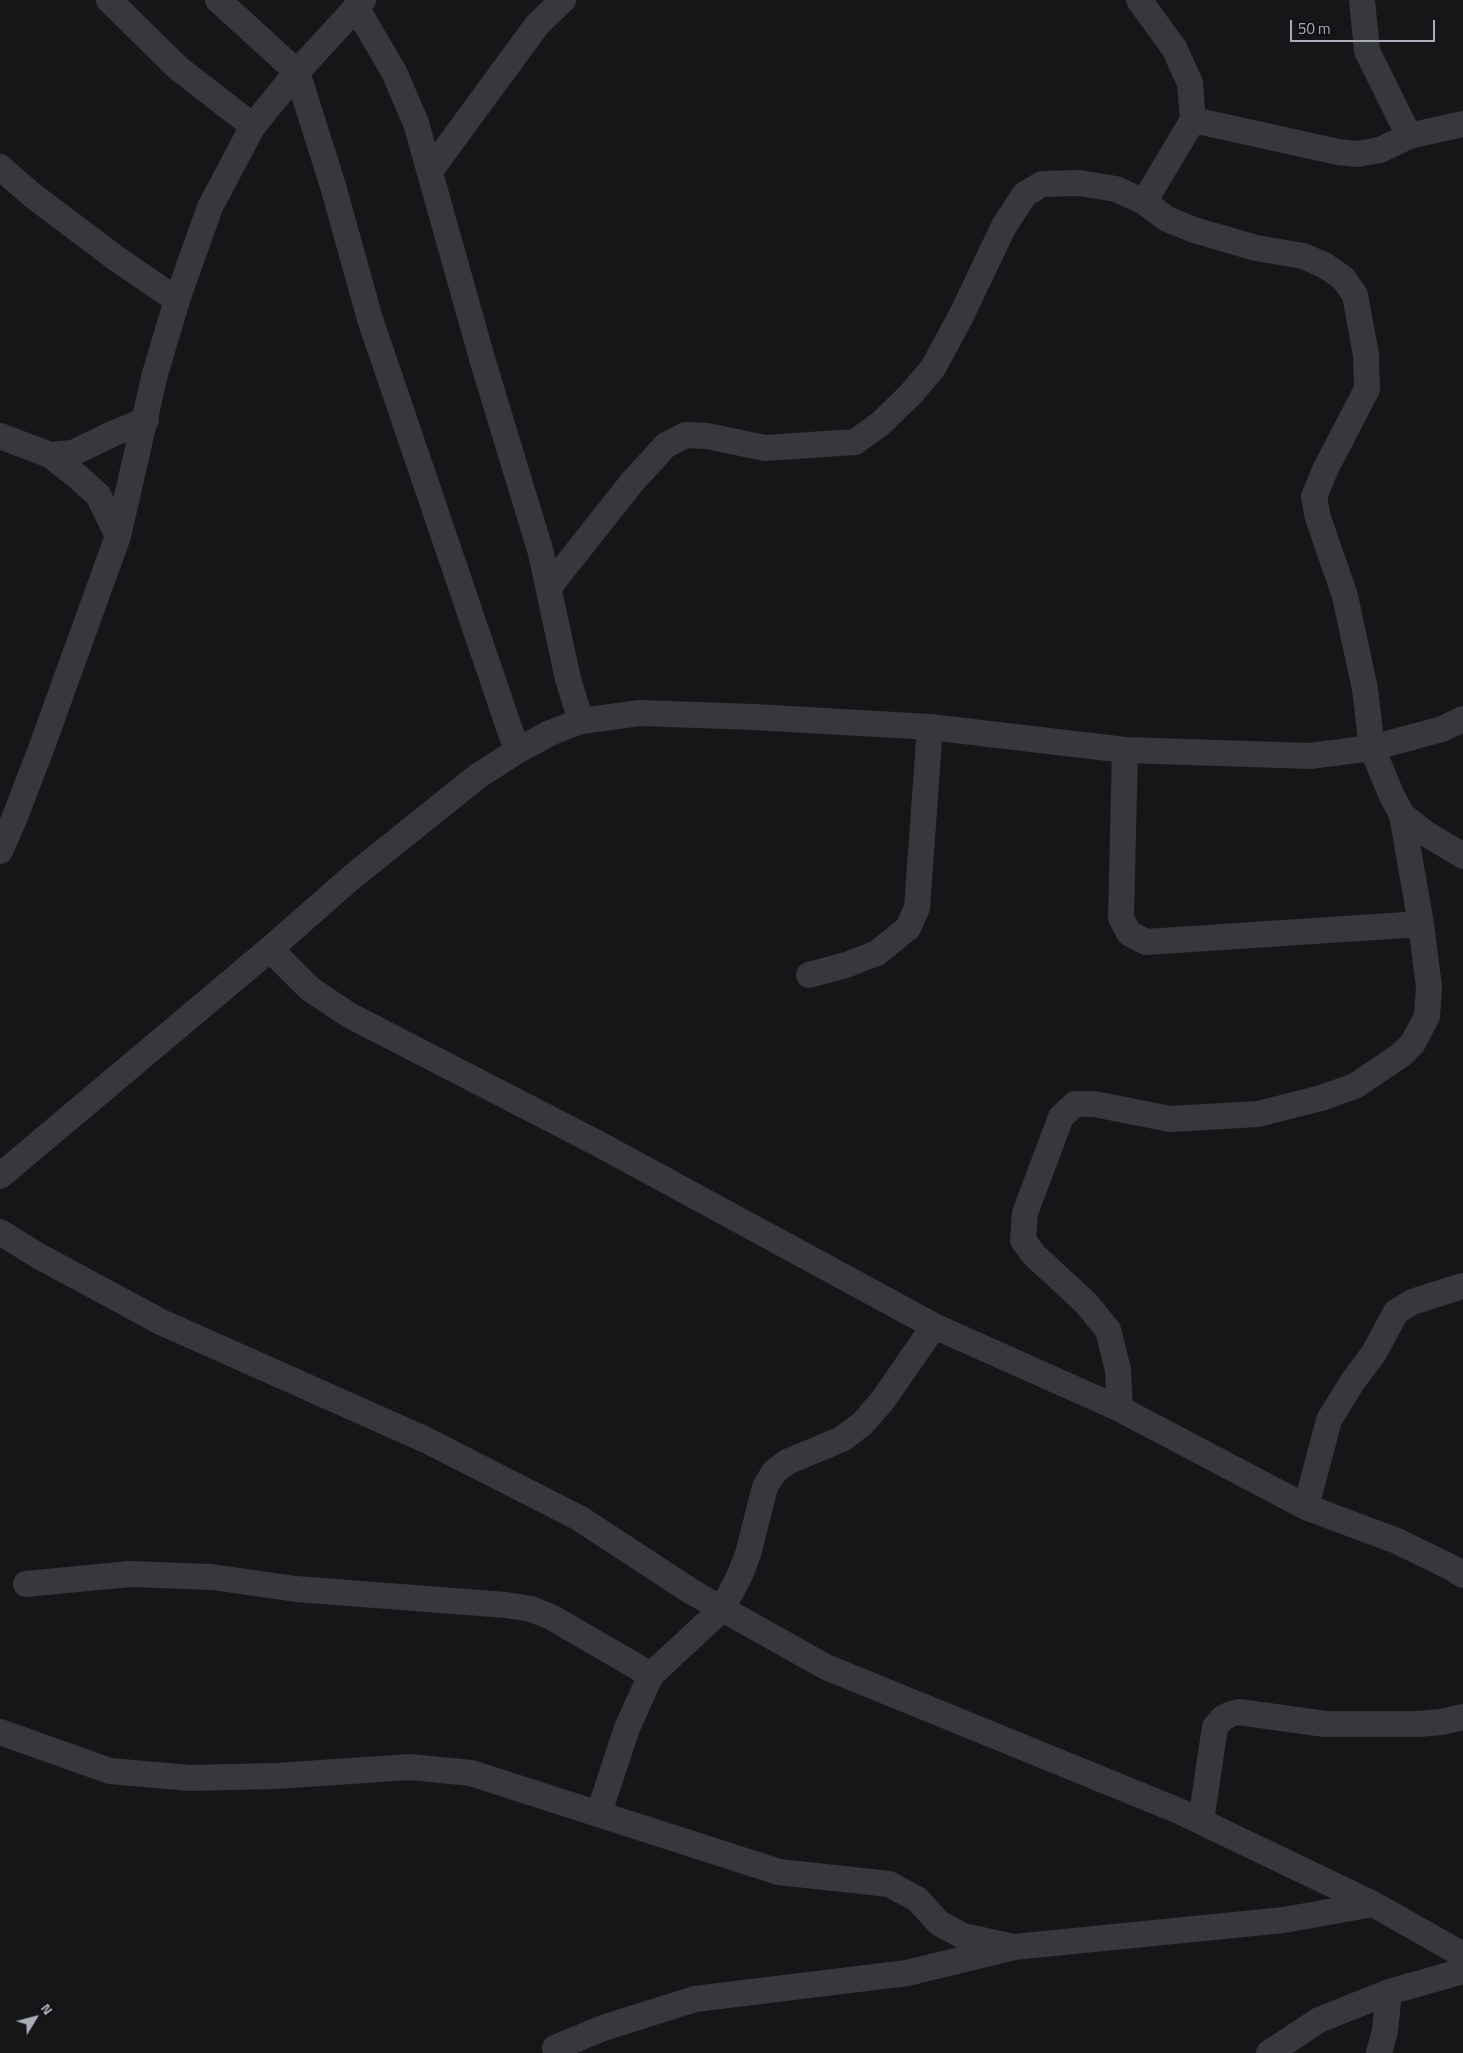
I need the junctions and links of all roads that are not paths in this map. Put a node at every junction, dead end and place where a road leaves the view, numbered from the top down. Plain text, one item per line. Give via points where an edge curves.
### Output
1 (109, 0) edge
2 (218, 0) edge
3 (563, 0) edge
4 (1139, 0) edge
5 (1362, 0) edge
6 (359, 4) edge
7 (298, 72) junction
8 (1193, 120) junction
9 (1463, 124) edge
10 (253, 126) junction
11 (1409, 136) junction
12 (0, 167) edge
13 (430, 171) junction
14 (1144, 202) junction
15 (178, 300) junction
16 (146, 420) junction
17 (0, 436) edge
18 (50, 455) junction
19 (118, 536) junction
20 (550, 587) junction
21 (1463, 719) edge
22 (581, 721) junction
23 (930, 727) junction
24 (1372, 748) junction
25 (1125, 750) junction
26 (517, 751) junction
27 (1402, 815) junction
28 (0, 851) edge
29 (1463, 856) edge
30 (1422, 924) junction
31 (270, 949) junction
32 (809, 975) dead end
33 (0, 1176) edge
34 (0, 1232) edge
35 (1463, 1286) edge
36 (934, 1326) junction
37 (1120, 1409) junction
38 (1306, 1507) junction
39 (1463, 1575) edge
40 (26, 1584) dead end
41 (722, 1609) junction
42 (651, 1675) junction
43 (1463, 1717) edge
44 (0, 1732) edge
45 (599, 1813) junction
46 (1200, 1822) junction
47 (1373, 1904) junction
48 (1014, 1947) junction
49 (1463, 1954) edge
50 (1463, 1971) edge
51 (1389, 1992) junction
52 (555, 2048) dead end
53 (1269, 2053) edge
54 (1379, 2053) edge

1 - 10 street via 178,68
2 - 7 street
3 - 13 street via 537,25
4 - 8 street via 1174,48 1190,83
5 - 11 street via 1367,51
6 - 7 street
6 - 13 street via 407,99
7 - 10 street
7 - 26 street via 370,319
8 - 11 street via 1358,154 1380,150
8 - 14 street
9 - 11 street
10 - 15 street via 210,207
12 - 15 street via 117,259
13 - 20 street
14 - 20 street via 1116,189 1079,183 1042,184 1025,194 1004,226 933,368 880,424 855,442 765,448 686,434 666,444 633,480
14 - 24 street via 1168,219 1194,230 1256,248 1304,256 1343,278 1355,295 1366,355 1367,389 1314,497 1345,596 1365,688
15 - 16 street via 155,374
16 - 18 street via 73,453
16 - 19 street
17 - 18 street
18 - 19 street via 98,495
19 - 28 street via 41,749
20 - 22 street via 568,679
21 - 24 street via 1442,730
22 - 23 street via 640,713 754,716
22 - 26 street
23 - 25 street
23 - 32 street via 917,908 908,928 876,953
24 - 25 street via 1310,756
24 - 27 street
25 - 30 street via 1121,918 1129,933 1146,942
26 - 31 street via 478,776 421,821
27 - 29 street
27 - 30 street
30 - 37 street via 1429,987 1427,1016 1417,1038 1401,1055 1355,1086 1258,1114 1170,1119 1094,1104 1075,1104 1061,1117 1025,1213 1023,1240 1034,1255 1086,1303 1108,1330 1118,1370
31 - 33 street
31 - 36 street via 310,989 349,1015 588,1138
34 - 41 street via 161,1322 426,1440 579,1518
35 - 38 street via 1412,1302 1396,1312 1374,1353 1330,1420
36 - 37 street
36 - 41 street via 883,1400 862,1424 842,1439 787,1462 774,1472 765,1486 748,1554
37 - 38 street
38 - 39 street via 1397,1541
40 - 42 street via 130,1574 212,1577 296,1589 506,1604 551,1617
41 - 42 street
41 - 46 street via 826,1667 1180,1811
42 - 45 street via 627,1728
43 - 46 street via 1419,1724 1325,1724 1239,1712 1231,1714 1222,1718 1215,1727
44 - 45 street via 110,1771 190,1778 410,1767 471,1773
45 - 48 street via 779,1872 889,1884 917,1899 939,1923 963,1936
46 - 47 street
47 - 48 street via 1284,1920
47 - 49 street
48 - 52 street via 906,1972 695,1999 604,2028
50 - 51 street
51 - 53 street via 1319,2020
51 - 54 street

